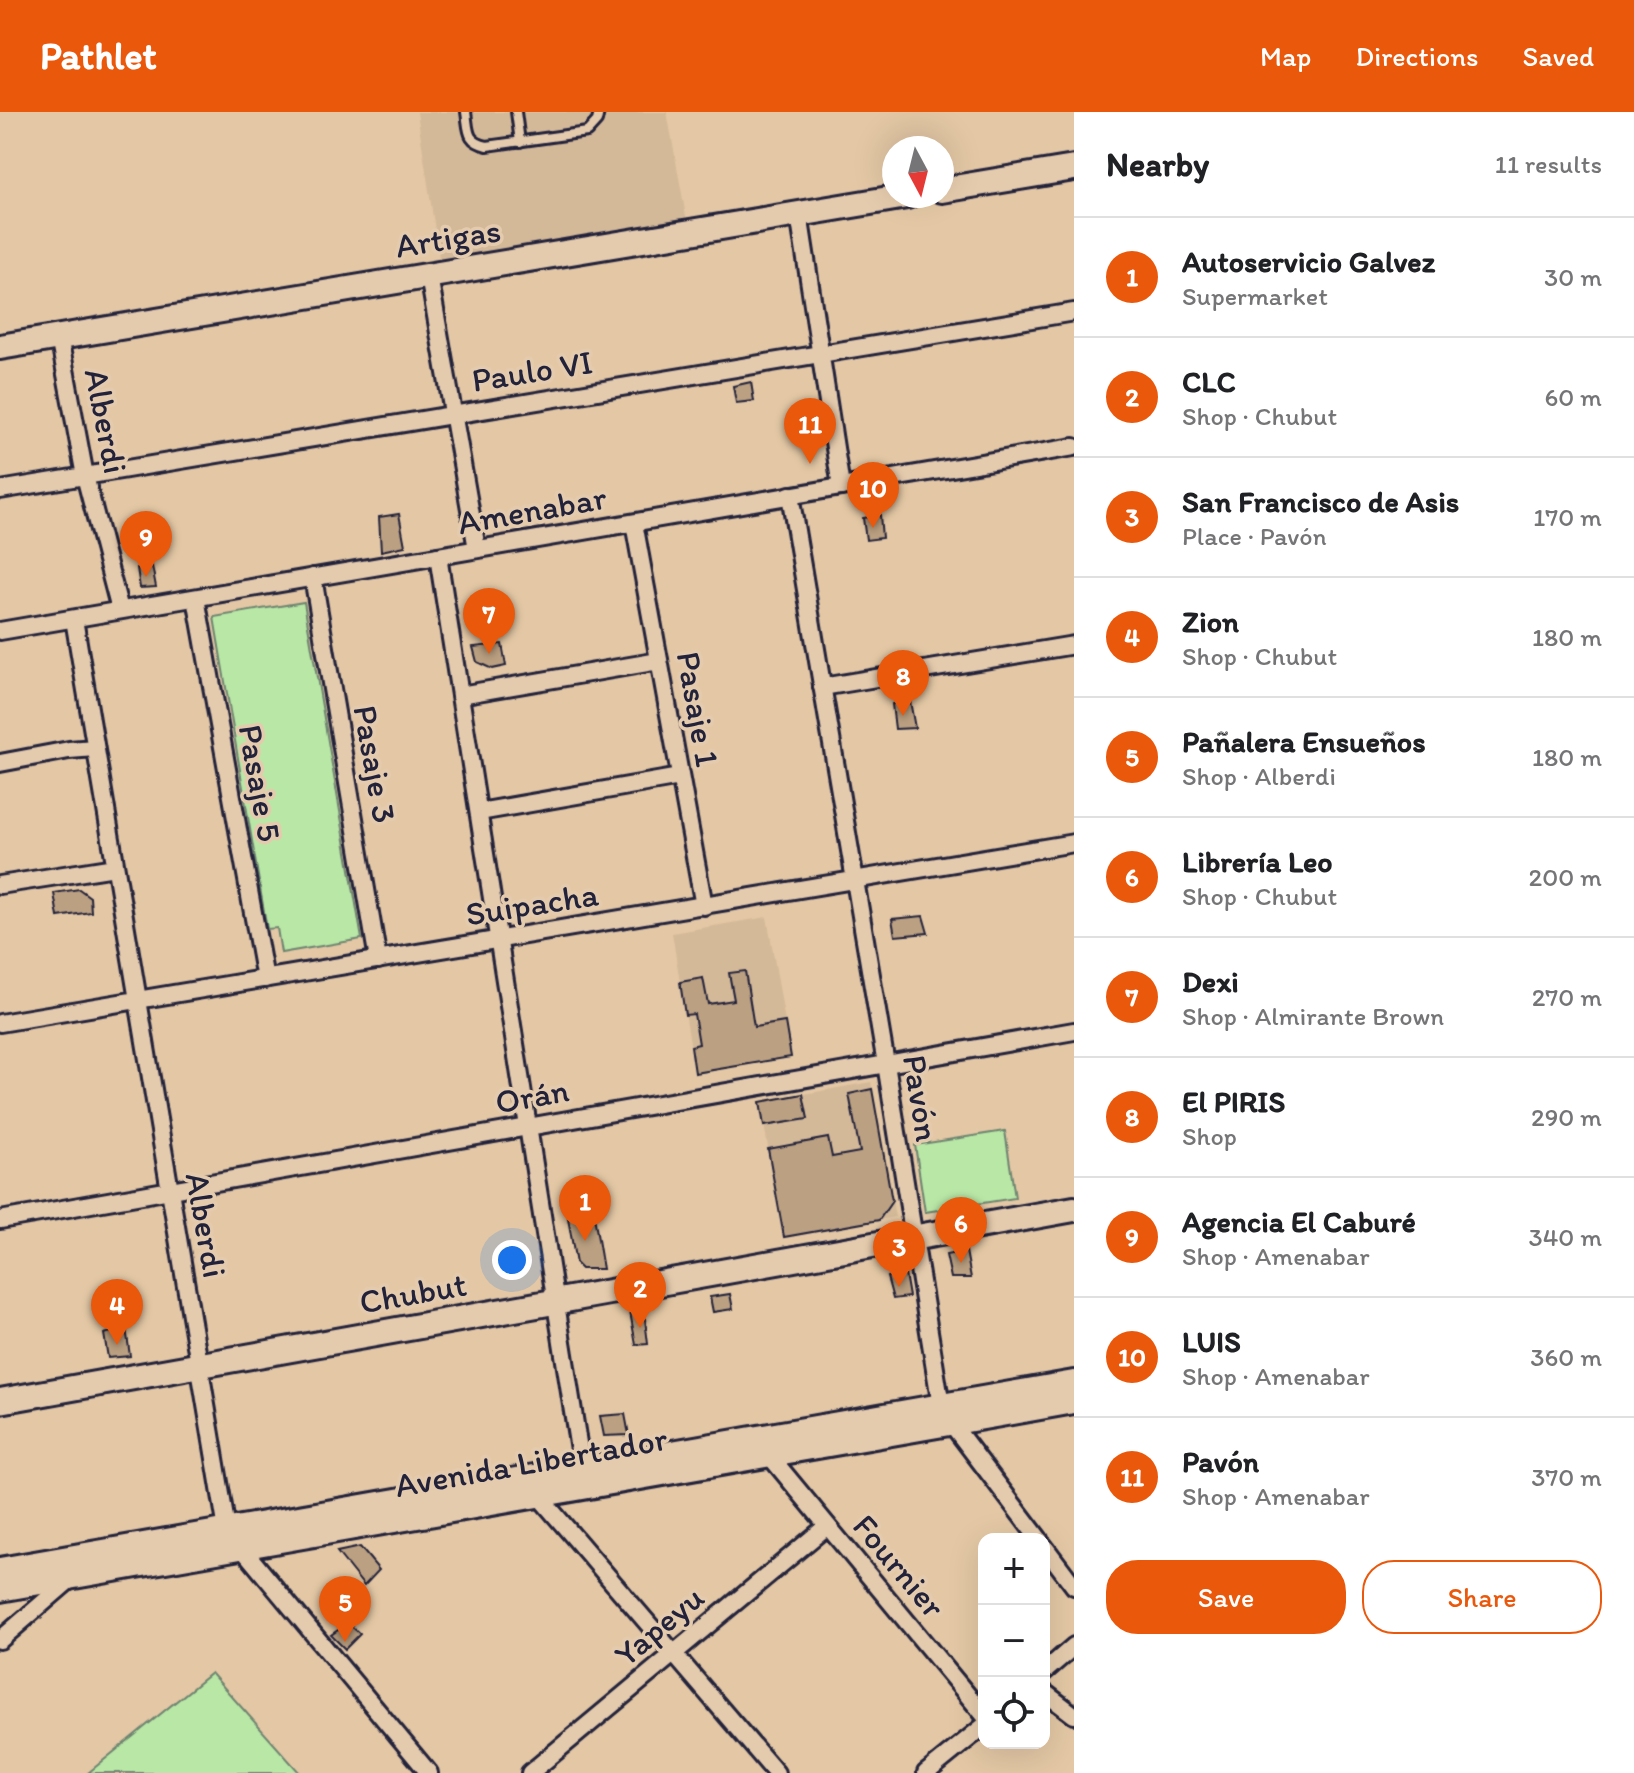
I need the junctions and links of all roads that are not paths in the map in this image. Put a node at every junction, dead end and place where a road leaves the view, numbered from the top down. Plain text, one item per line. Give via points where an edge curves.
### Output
1 (466, 112) edge
2 (516, 112) edge
3 (599, 112) edge
4 (520, 142) junction
5 (1074, 168) edge
6 (954, 188) edge
7 (882, 200) edge
8 (799, 214) junction
9 (429, 276) junction
10 (1074, 312) edge
11 (59, 337) junction
12 (0, 347) edge
13 (821, 354) junction
14 (453, 415) junction
15 (1074, 447) edge
16 (85, 476) junction
17 (841, 487) junction
18 (0, 490) edge
19 (790, 495) junction
20 (634, 523) junction
21 (477, 549) junction
22 (438, 556) junction
23 (313, 577) junction
24 (196, 598) junction
25 (120, 610) junction
26 (74, 619) junction
27 (0, 631) edge
28 (1074, 645) edge
29 (659, 661) junction
30 (822, 687) junction
31 (460, 695) junction
32 (95, 748) junction
33 (0, 763) edge
34 (680, 777) junction
35 (479, 812) junction
36 (1074, 843) edge
37 (115, 867) junction
38 (854, 880) junction
39 (0, 885) edge
40 (704, 906) junction
41 (499, 939) junction
42 (378, 960) junction
43 (265, 979) junction
44 (138, 1000) junction
45 (0, 1023) edge
46 (1074, 1031) edge
47 (886, 1064) junction
48 (528, 1127) junction
49 (170, 1190) junction
50 (1074, 1209) edge
51 (0, 1220) edge
52 (913, 1238) junction
53 (556, 1302) junction
54 (199, 1365) junction
55 (1074, 1383) edge
56 (0, 1401) edge
57 (1074, 1401) edge
58 (946, 1414) junction
59 (769, 1455) junction
60 (583, 1478) junction
61 (536, 1486) junction
62 (827, 1526) junction
63 (1035, 1533) edge
64 (234, 1539) junction
65 (1050, 1554) edge
66 (76, 1566) junction
67 (0, 1570) edge
68 (1074, 1586) edge
69 (0, 1589) edge
70 (0, 1640) edge
71 (1074, 1646) edge
72 (674, 1654) junction
73 (1050, 1667) edge
74 (1050, 1697) edge
75 (978, 1708) edge
76 (1074, 1715) edge
77 (978, 1731) edge
78 (429, 1773) edge
79 (530, 1773) edge
80 (776, 1773) edge
81 (926, 1773) edge

1 - 4 lane via 475,143
2 - 4 lane
3 - 4 lane via 587,132
5 - 6 street
7 - 8 street, Artigas
8 - 9 street, Artigas
8 - 13 street
9 - 11 street, Artigas
9 - 14 street
10 - 13 street, Paulo VI
11 - 12 street, Artigas
11 - 16 street, Alberdi
13 - 14 street, Paulo VI
13 - 17 street
14 - 16 street, Paulo VI
14 - 21 street
15 - 17 street, Amenabar
16 - 18 street, Paulo VI
16 - 25 street, Alberdi
17 - 19 street, Amenabar
19 - 20 street, Amenabar
19 - 30 street, Pavón
20 - 21 street, Amenabar
20 - 29 street, Pasaje 1
21 - 22 street, Amenabar
22 - 23 street, Amenabar
22 - 31 street
23 - 24 street, Amenabar
23 - 42 street, Pasaje 3
24 - 25 street, Amenabar
24 - 43 street, Pasaje 5
25 - 26 street, Amenabar
26 - 27 street, Amenabar
26 - 32 street, Alberdi
28 - 30 street
29 - 31 street
29 - 34 street, Pasaje 1
30 - 38 street, Pavón
31 - 35 street
32 - 33 street
32 - 37 street, Alberdi
34 - 35 street
34 - 40 street, Pasaje 1
35 - 41 street
36 - 38 street, Suipacha
37 - 39 street
37 - 44 street, Alberdi
38 - 40 street, Suipacha
38 - 47 street, Pavón
40 - 41 street, Suipacha
41 - 42 street, Suipacha
41 - 48 street
42 - 43 street, Suipacha
43 - 44 street, Suipacha
44 - 45 street, Suipacha
44 - 49 street, Alberdi
46 - 47 street, Orán
47 - 48 street, Orán
47 - 52 street, Pavón
48 - 49 street, Orán
48 - 53 street
49 - 51 street, Orán
49 - 54 street, Alberdi
50 - 52 street, Chubut
52 - 53 street, Chubut
52 - 58 street, Pavón
53 - 54 street, Chubut
53 - 60 street
54 - 56 street, Chubut
54 - 64 street, Alberdi
55 - 58 street, Avenida Libertador
57 - 58 street, Avenida Libertador
58 - 59 street, Avenida Libertador
58 - 60 street, Avenida Libertador
58 - 63 street, Pavón
59 - 60 street, Avenida Libertador
59 - 62 street, Fournier
60 - 61 street, Avenida Libertador
61 - 64 street, Avenida Libertador
61 - 72 street
62 - 72 street, Yapeyu
62 - 75 street, Fournier
64 - 66 street, Avenida Libertador
64 - 78 street
65 - 68 street
66 - 67 street, Avenida Libertador
66 - 69 street, Avenida Libertador
66 - 70 street
71 - 73 street
72 - 79 street, Yapeyu
72 - 80 street
74 - 76 street
77 - 81 street

